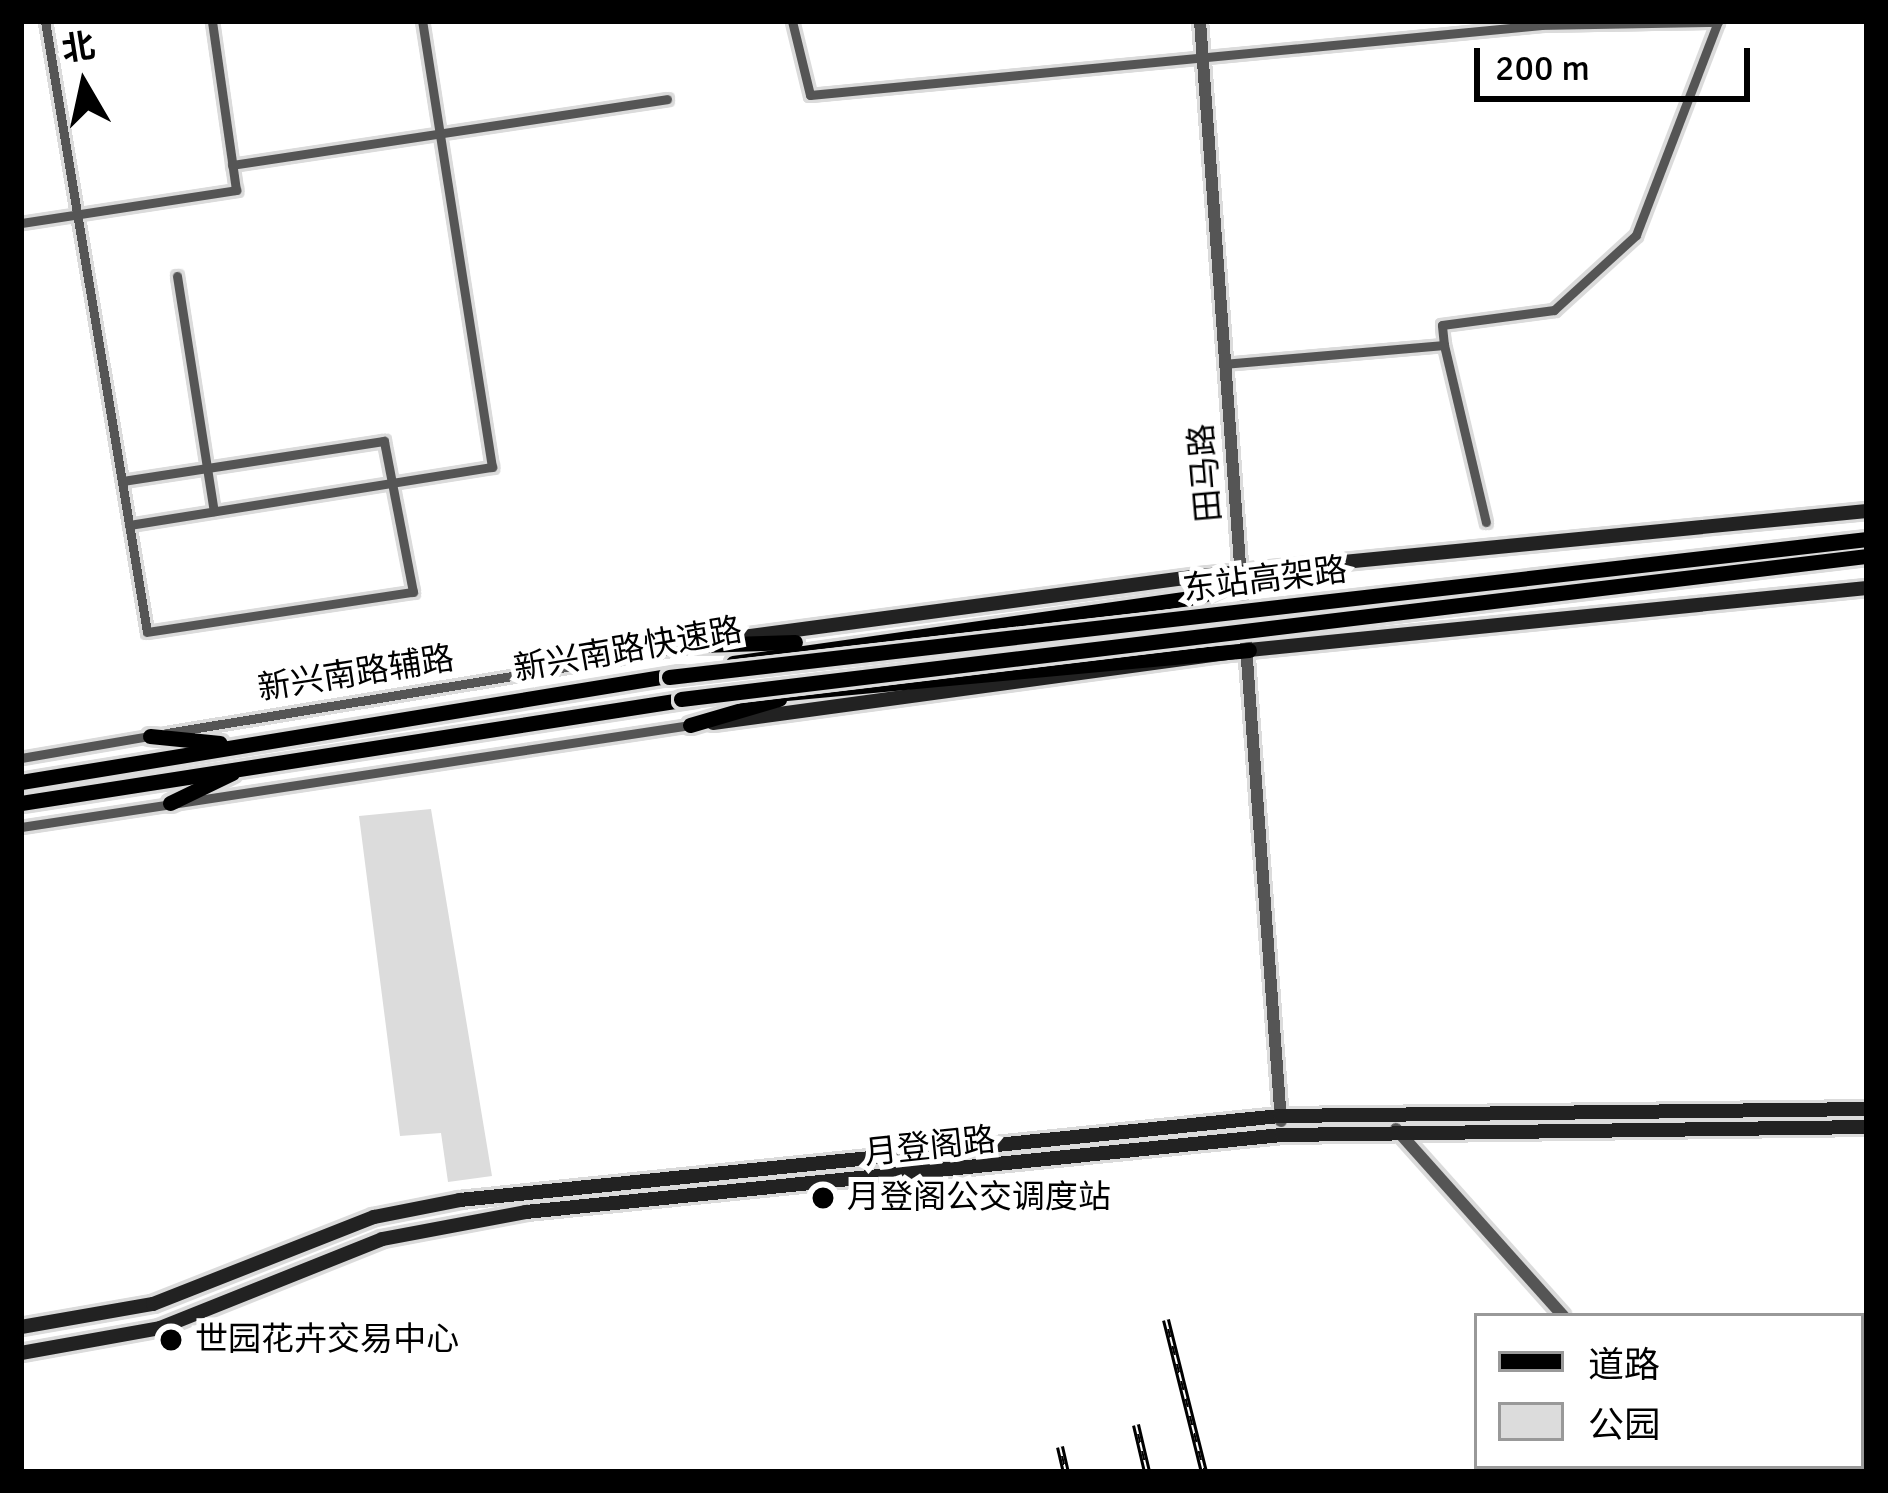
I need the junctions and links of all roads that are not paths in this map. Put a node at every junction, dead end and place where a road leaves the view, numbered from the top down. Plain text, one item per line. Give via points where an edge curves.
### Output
1 (45, 21) edge
2 (212, 21) edge
3 (422, 21) edge
4 (792, 21) edge
5 (1200, 21) edge
6 (1718, 21) edge
7 (1202, 61) junction
8 (667, 99) dead end
9 (440, 133) junction
10 (232, 164) junction
11 (78, 214) junction
12 (21, 223) edge
13 (177, 276) dead end
14 (1444, 345) junction
15 (1223, 364) junction
16 (207, 468) junction
17 (122, 481) junction
18 (392, 483) junction
19 (214, 511) junction
20 (1867, 511) edge
21 (1486, 523) dead end
22 (130, 524) junction
23 (1867, 539) edge
24 (1867, 556) edge
25 (1243, 577) junction
26 (1867, 588) edge
27 (870, 635) junction
28 (700, 645) junction
29 (1249, 650) junction
30 (669, 676) junction
31 (788, 695) junction
32 (681, 699) junction
33 (690, 725) junction
34 (150, 736) junction
35 (241, 744) junction
36 (21, 758) edge
37 (248, 766) junction
38 (21, 782) edge
39 (21, 802) edge
40 (170, 803) junction
41 (21, 827) edge
42 (1867, 1109) edge
43 (1280, 1117) junction
44 (1867, 1127) edge
45 (1395, 1129) junction
46 (1282, 1135) junction
47 (1560, 1313) edge
48 (21, 1328) edge
49 (21, 1353) edge

1 - 11 street
2 - 10 street
3 - 9 street
4 - 7 street via 810,95
5 - 7 street, 田马路
6 - 7 street via 1542,25
6 - 14 street via 1636,235 1554,310 1442,326
7 - 15 street, 田马路
8 - 9 street
9 - 10 street
9 - 18 street via 492,467
10 - 11 street via 236,190
11 - 12 street
11 - 17 street
13 - 16 street
14 - 15 street
14 - 21 street
15 - 25 street, 田马路
16 - 17 street
16 - 18 street via 384,441
16 - 19 street
17 - 22 street
18 - 19 street
18 - 22 street via 413,592 148,632
19 - 22 street
20 - 25 main road
23 - 30 main road, 东站高架路, bridge
24 - 32 main road, 东站高架路, bridge
25 - 27 main road, 新兴南路快速路 via 1202,596
25 - 28 main road via 810,623
25 - 29 street, 田马路
26 - 29 main road
27 - 28 main road
27 - 30 main road, 新兴南路快速路
28 - 34 street, 新兴南路辅路
29 - 31 main road, 新兴南路快速路
29 - 33 main road
29 - 43 street, 田马路
30 - 35 main road, 新兴南路快速路
31 - 32 main road, 新兴南路快速路
31 - 33 main road
32 - 37 main road, 新兴南路快速路
33 - 40 street
34 - 35 main road
34 - 36 street, 新兴南路辅路
35 - 38 main road, 新兴南路快速路
37 - 39 main road, 新兴南路快速路
37 - 40 main road
40 - 41 street
42 - 43 main road, 月登阁路
43 - 46 street, 田马路
43 - 48 main road, 月登阁路 via 427,1204 153,1304
44 - 45 main road, 月登阁路
45 - 46 main road, 月登阁路
45 - 47 street
46 - 49 main road, 月登阁路 via 463,1222 360,1246 160,1328

